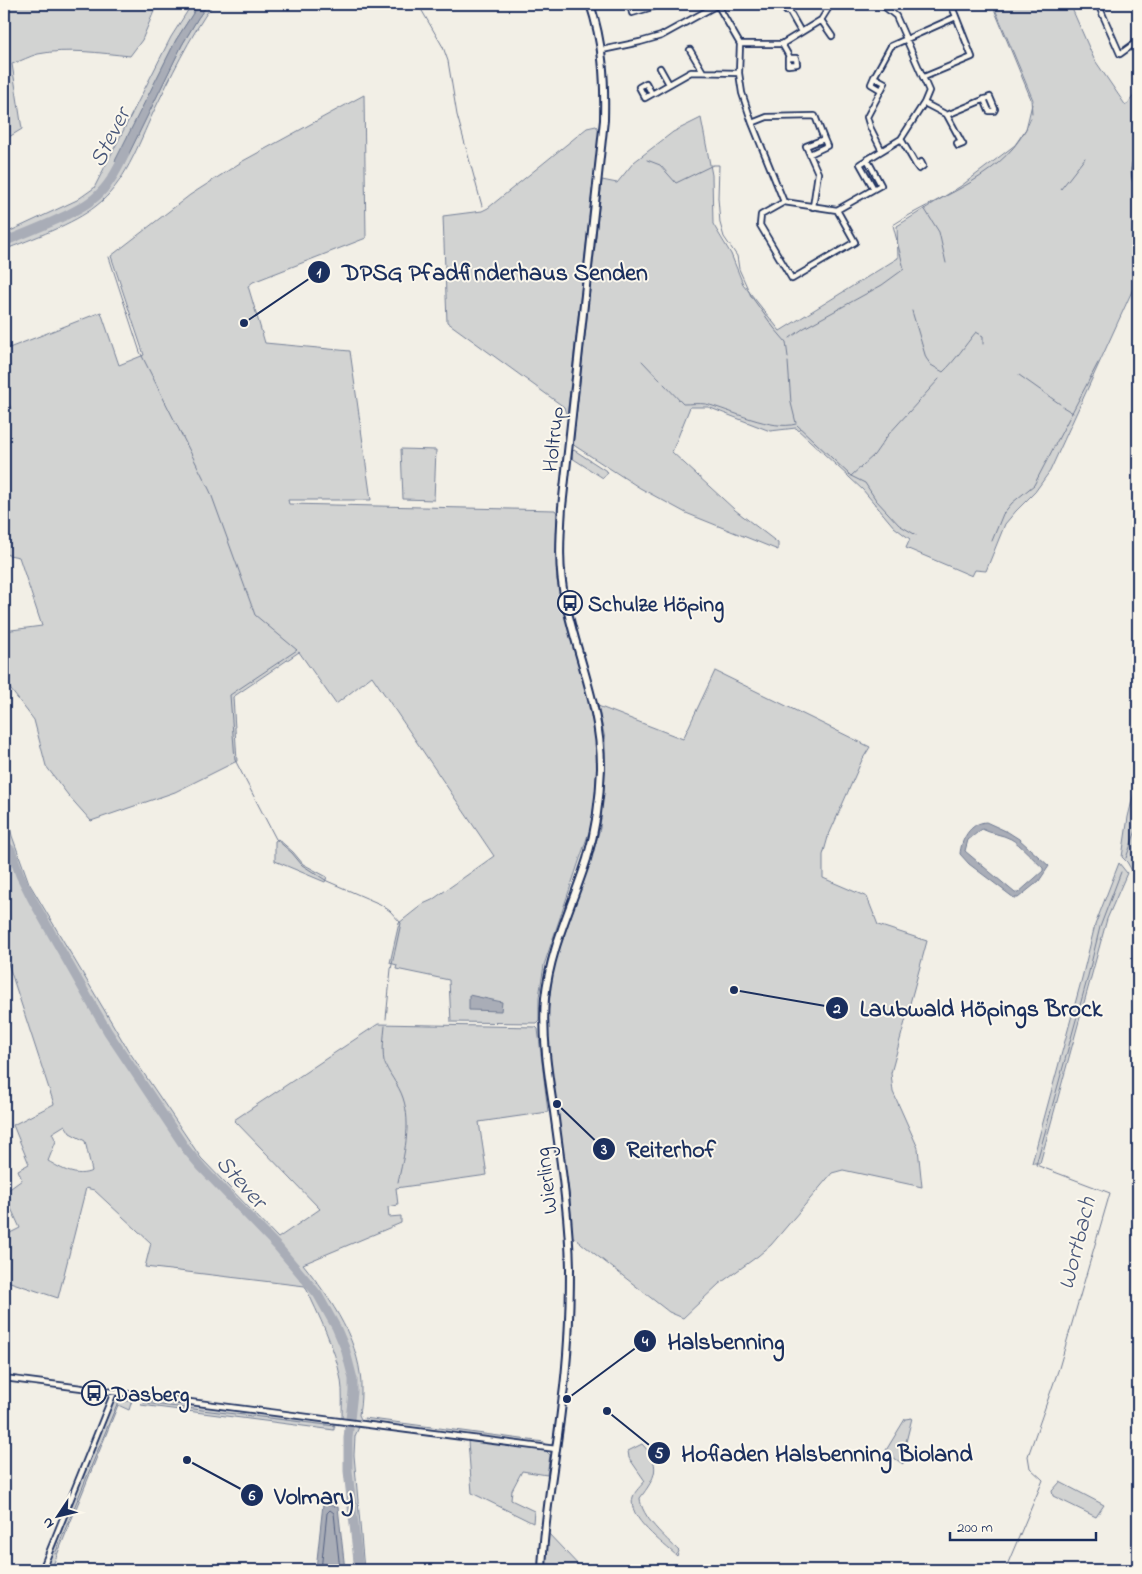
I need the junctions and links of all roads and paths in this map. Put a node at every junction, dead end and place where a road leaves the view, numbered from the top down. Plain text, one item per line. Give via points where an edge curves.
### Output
1 (590, 4) edge
2 (630, 4) edge
3 (657, 4) edge
4 (718, 4) edge
5 (782, 4) edge
6 (831, 4) edge
7 (881, 4) edge
8 (950, 4) edge
9 (1098, 4) edge
10 (789, 6) edge
11 (956, 17) junction
12 (821, 20) junction
13 (801, 32) junction
14 (832, 36) dead end
15 (908, 39) junction
16 (1138, 41) edge
17 (740, 44) junction
18 (782, 44) junction
19 (602, 50) junction
20 (690, 50) dead end
21 (790, 58) dead end
22 (660, 68) dead end
23 (703, 72) junction
24 (739, 72) junction
25 (924, 77) junction
26 (669, 84) junction
27 (652, 94) dead end
28 (984, 99) dead end
29 (924, 102) junction
30 (947, 115) junction
31 (752, 123) junction
32 (824, 139) junction
33 (901, 139) junction
34 (961, 141) dead end
35 (881, 149) junction
36 (1138, 152) edge
37 (810, 154) junction
38 (867, 160) junction
39 (916, 165) dead end
40 (1138, 185) edge
41 (874, 189) junction
42 (784, 202) junction
43 (813, 207) junction
44 (837, 210) junction
45 (595, 827) joint
46 (4, 1378) edge
47 (114, 1392) junction
48 (556, 1449) junction
49 (42, 1570) edge
50 (542, 1570) edge

1 - 19 main road, Holtrup
2 - 3 street via 632,13
4 - 17 street
4 - 19 street via 661,36
5 - 10 street via 786,11
6 - 12 street
7 - 15 street via 894,14
8 - 11 street
9 - 16 street via 1120,54
10 - 13 street
11 - 15 street
11 - 25 street via 972,57
12 - 13 street
12 - 14 street
13 - 18 street
15 - 25 street
15 - 35 street via 892,46 874,77 885,83 867,117
17 - 18 street
17 - 24 street
18 - 21 street
19 - 45 main road, Holtrup via 604,120 560,541 564,596 593,698 600,739 600,797
20 - 23 street
22 - 26 street
23 - 24 street
23 - 26 street via 691,72
24 - 31 street
25 - 29 street via 929,91
26 - 27 street
28 - 30 street
29 - 30 street
29 - 33 street
30 - 34 street
31 - 32 street via 767,117 815,116
31 - 42 street
32 - 37 street via 827,146
32 - 37 street via 806,146
33 - 35 street
33 - 39 street
35 - 38 street
36 - 40 street via 1134,176
37 - 43 street via 818,173
38 - 41 street via 881,185
38 - 41 street via 860,164
41 - 44 street
42 - 43 street
42 - 44 street via 761,215 760,225 792,279 855,242
43 - 44 street
45 - 48 main road, Wierling via 553,954 544,1016 547,1068 565,1193 570,1266 566,1367
46 - 47 street
47 - 48 street
47 - 49 street
48 - 50 main road, Wierling

